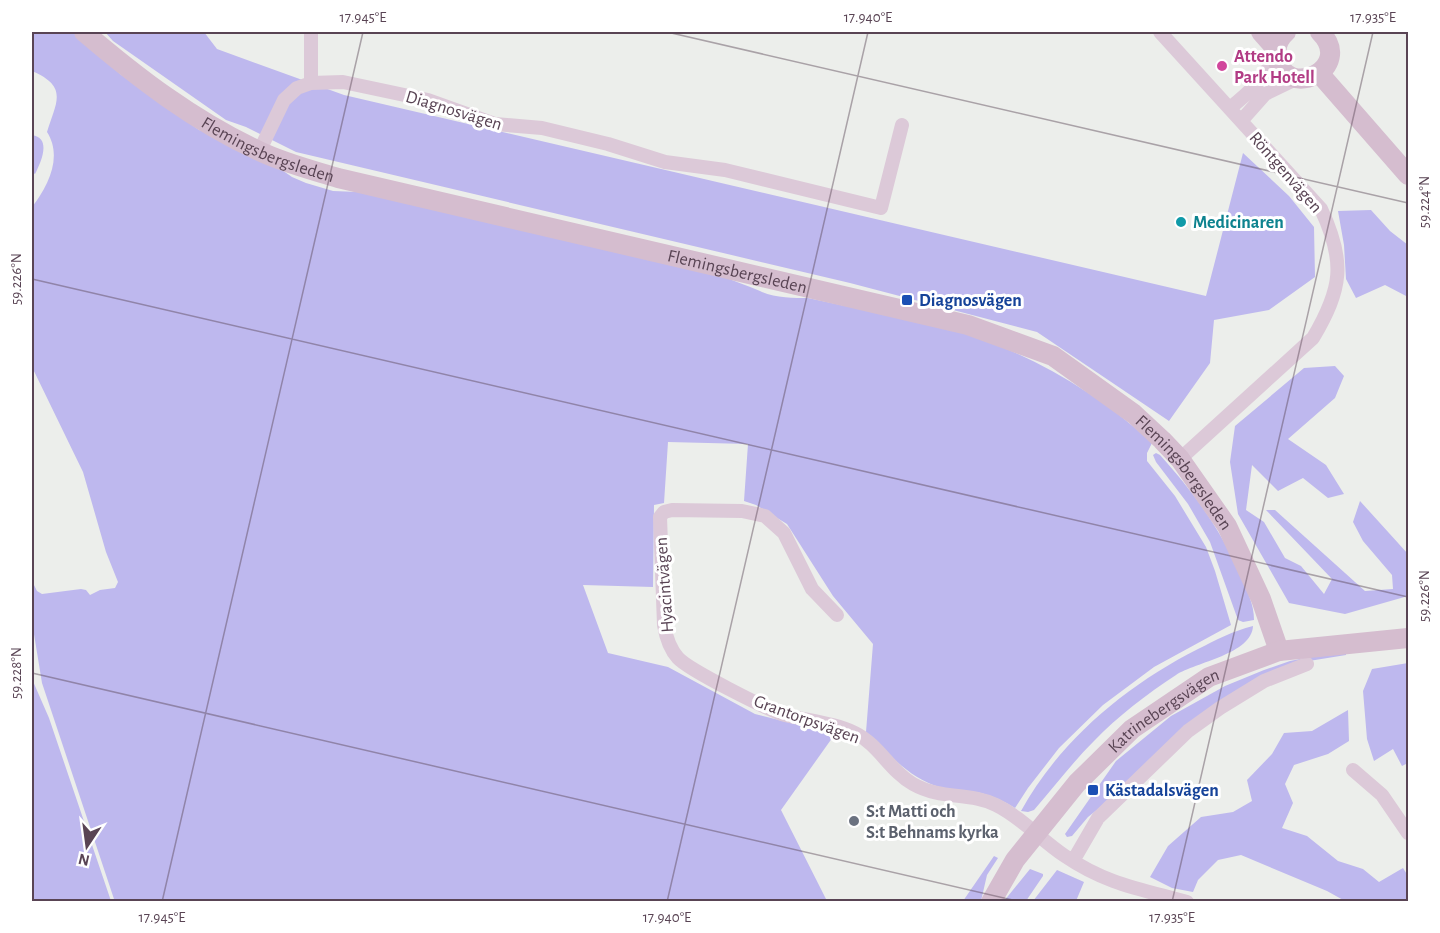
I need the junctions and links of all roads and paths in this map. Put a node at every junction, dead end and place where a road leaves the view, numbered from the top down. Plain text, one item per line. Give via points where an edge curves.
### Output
1 (84, 32) edge
2 (311, 32) edge
3 (1160, 32) edge
4 (1261, 32) edge
5 (1286, 32) edge
6 (1320, 32) edge
7 (1276, 52) junction
8 (1319, 74) junction
9 (1298, 78) junction
10 (311, 83) junction
11 (1230, 108) junction
12 (1241, 121) junction
13 (902, 125) dead end
14 (259, 152) junction
15 (1408, 175) edge
16 (1180, 459) junction
17 (837, 615) dead end
18 (1408, 638) edge
19 (672, 650) joint
20 (1279, 651) junction
21 (1307, 664) dead end
22 (1353, 770) dead end
23 (1408, 833) edge
24 (1036, 834) junction
25 (1073, 861) junction
26 (991, 902) edge
27 (1187, 902) edge

1 - 14 street, Flemingsbergsleden via 177,105
2 - 10 street
3 - 11 street, Röntgenvägen
4 - 7 street
5 - 7 street
6 - 8 street via 1327,38 1330,53
7 - 9 street via 1283,70
7 - 11 street via 1268,72
8 - 9 street
8 - 15 street
9 - 12 street via 1265,94
10 - 13 street, Diagnosvägen via 356,84 428,100 495,124 542,128 665,162 725,170 881,208
10 - 14 street, Diagnosvägen via 297,88 284,100
11 - 12 street, Röntgenvägen
12 - 16 street, Röntgenvägen via 1321,209 1333,234 1336,287 1328,313 1313,338
14 - 16 street, Flemingsbergsleden via 338,178 968,325 1053,356 1134,414
16 - 20 street, Flemingsbergsleden via 1227,526 1261,599
17 - 19 street, Hyacintvägen via 812,589 784,533 765,516 742,510 672,510 659,519 664,625
18 - 20 street, Katrinebergsvägen
19 - 24 street, Grantorpsvägen via 688,666 768,709 862,737 901,776 922,789 992,803
20 - 24 street, Katrinebergsvägen via 1209,677 1132,729 1077,783
21 - 25 street via 1264,681 1188,731 1098,818
22 - 23 street via 1382,795
24 - 25 street
24 - 26 street, Katrinebergsvägen via 1015,860
25 - 27 street via 1123,886

